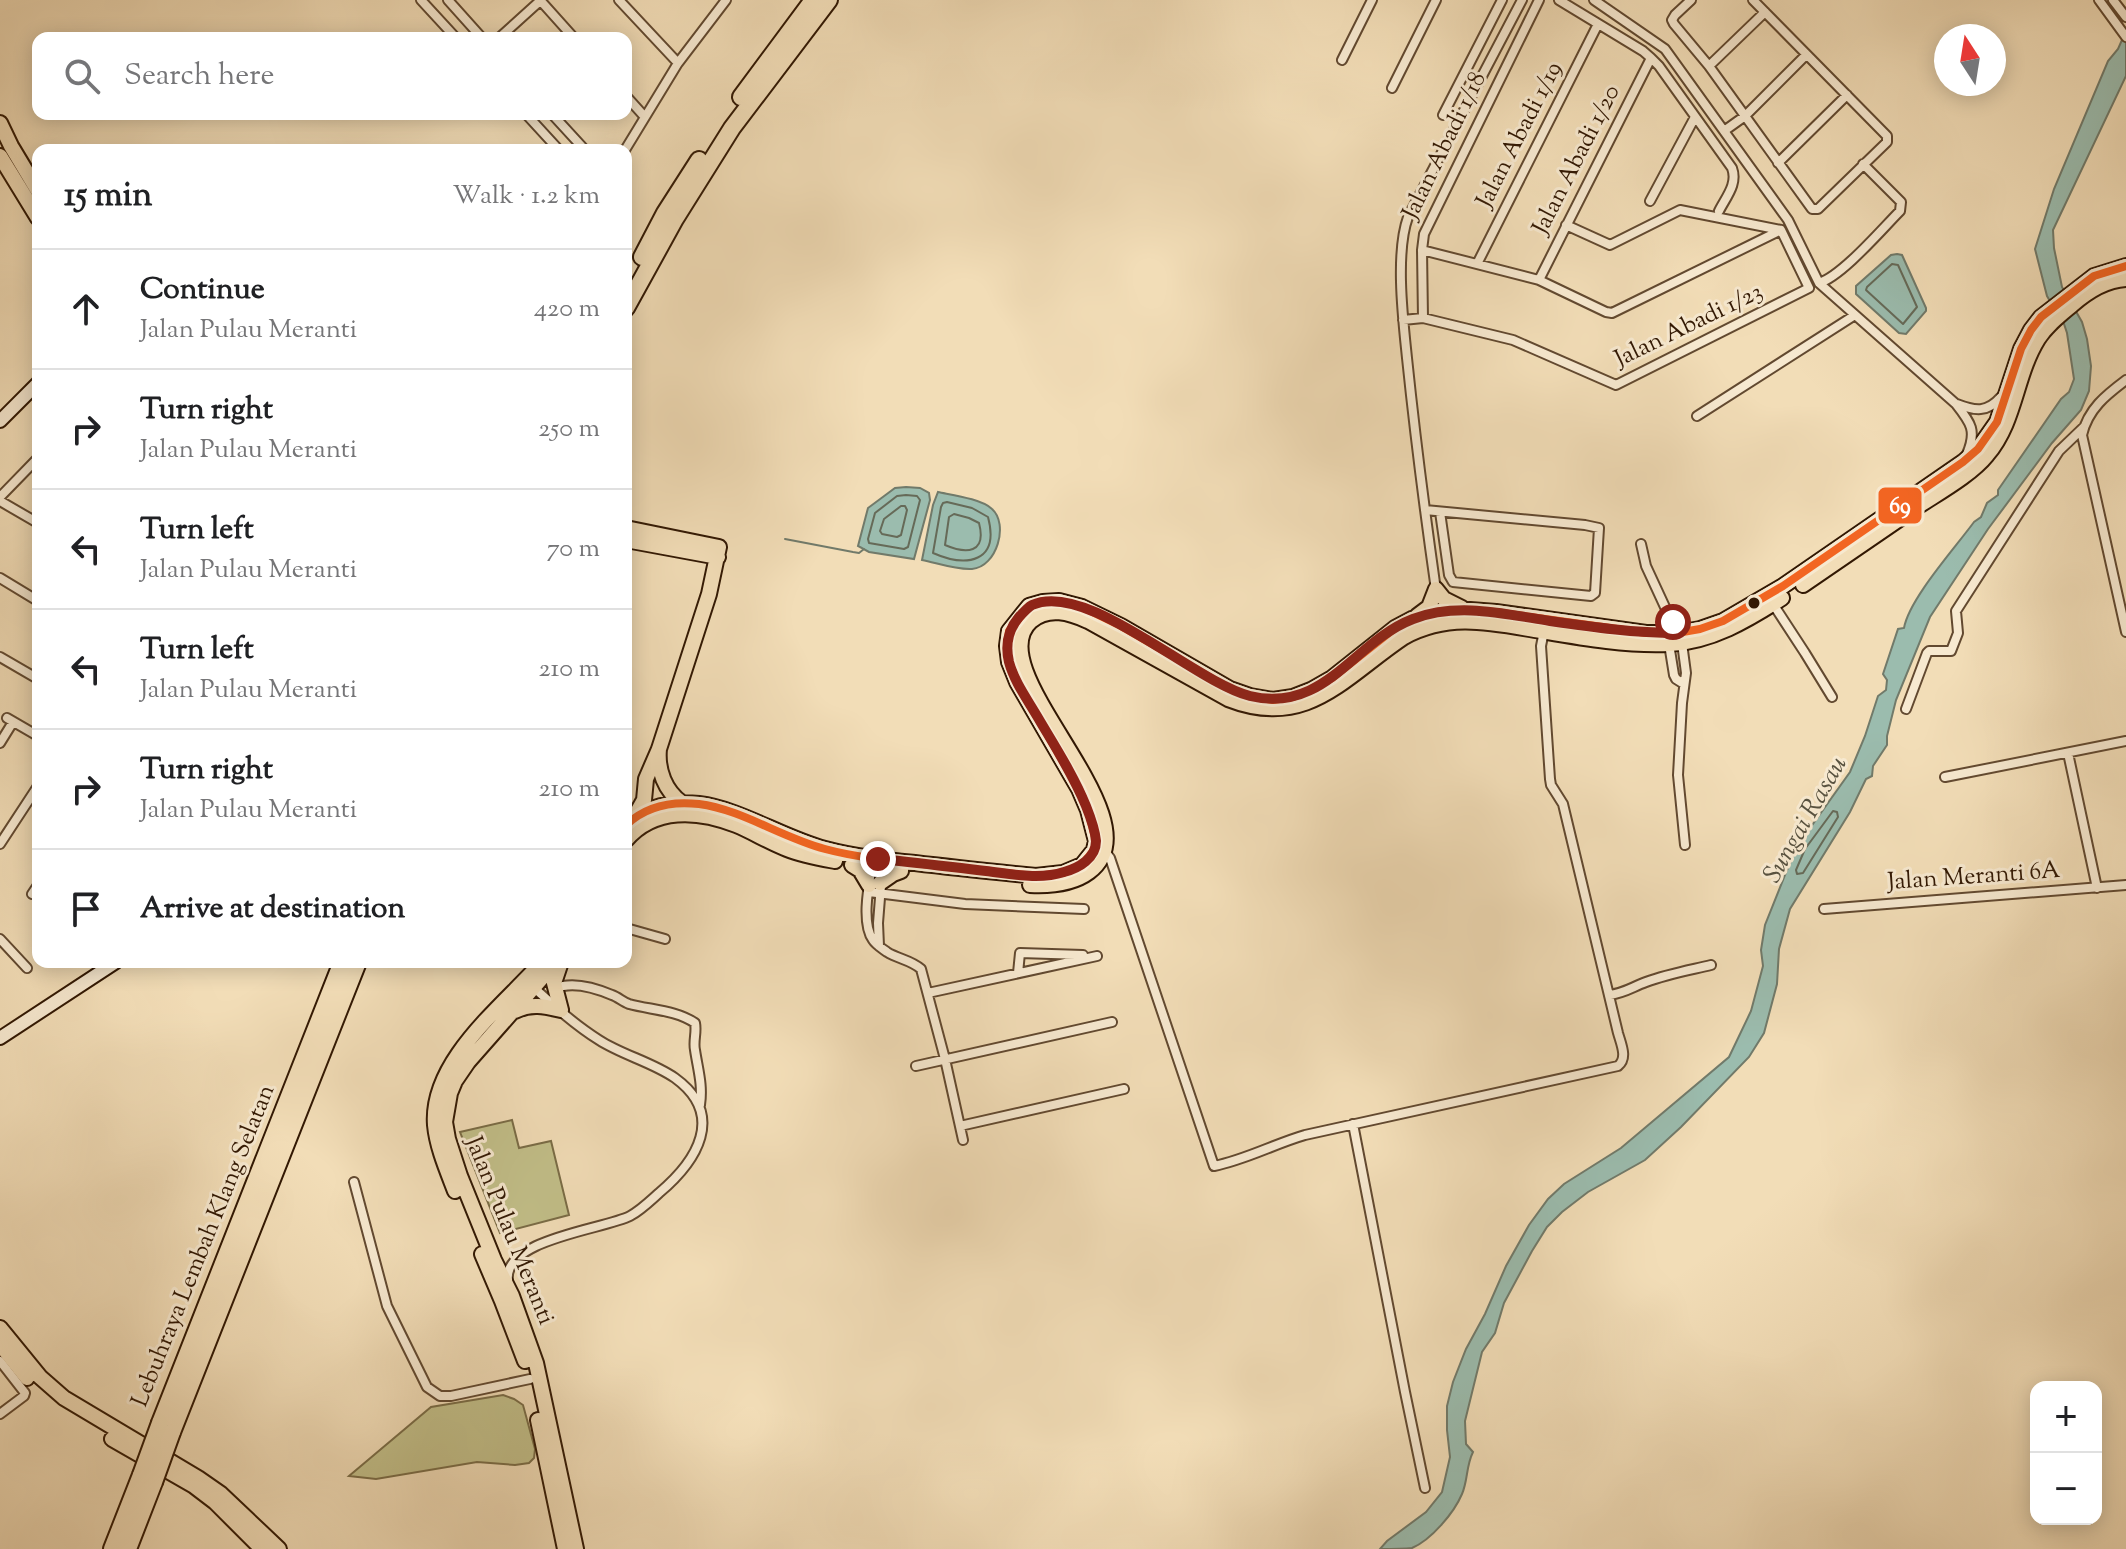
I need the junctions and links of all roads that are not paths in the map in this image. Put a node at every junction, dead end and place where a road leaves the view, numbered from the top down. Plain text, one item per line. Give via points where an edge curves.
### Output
1 (421, 0) edge
2 (448, 0) edge
3 (541, 0) edge
4 (619, 0) edge
5 (726, 0) edge
6 (813, 0) edge
7 (829, 0) edge
8 (1372, 0) edge
9 (1436, 0) edge
10 (1502, 0) edge
11 (1522, 0) edge
12 (1539, 0) edge
13 (1559, 0) edge
14 (1594, 0) edge
15 (1691, 0) edge
16 (1753, 0) edge
17 (2099, 0) edge
18 (2113, 0) edge
19 (1609, 4) edge
20 (1765, 12) junction
21 (2126, 17) edge
22 (1598, 24) junction
23 (450, 32) edge
24 (477, 32) edge
25 (506, 32) edge
26 (569, 32) edge
27 (2123, 33) edge
28 (1806, 55) junction
29 (1651, 58) junction
30 (1342, 60) dead end
31 (678, 63) junction
32 (1709, 66) junction
33 (1392, 88) dead end
34 (1847, 95) junction
35 (632, 103) edge
36 (1443, 115) dead end
37 (644, 116) junction
38 (1745, 116) junction
39 (1695, 117) junction
40 (532, 120) edge
41 (558, 120) edge
42 (0, 123) edge
43 (1724, 131) junction
44 (554, 144) edge
45 (580, 144) edge
46 (628, 144) edge
47 (0, 156) edge
48 (1778, 163) junction
49 (1863, 164) junction
50 (32, 181) edge
51 (1650, 201) dead end
52 (32, 208) edge
53 (1719, 211) dead end
54 (1566, 225) junction
55 (1781, 230) junction
56 (1422, 250) junction
57 (1477, 264) junction
58 (2126, 266) edge
59 (632, 275) edge
60 (2126, 279) edge
61 (1539, 280) junction
62 (1819, 283) junction
63 (2082, 289) junction
64 (632, 297) edge
65 (1855, 315) junction
66 (1423, 318) junction
67 (1403, 320) junction
68 (2044, 322) junction
69 (2126, 380) edge
70 (2008, 388) junction
71 (32, 389) edge
72 (1956, 404) junction
73 (1697, 416) dead end
74 (0, 421) edge
75 (2084, 427) junction
76 (1963, 462) junction
77 (32, 464) edge
78 (0, 499) edge
79 (1425, 510) junction
80 (1440, 512) junction
81 (32, 519) edge
82 (632, 530) edge
83 (632, 541) edge
84 (1641, 544) dead end
85 (675, 550) junction
86 (718, 552) junction
87 (0, 578) edge
88 (1436, 589) junction
89 (709, 594) junction
90 (32, 597) edge
91 (1773, 604) junction
92 (1470, 610) junction
93 (1441, 617) junction
94 (1412, 619) junction
95 (1544, 631) junction
96 (2126, 632) edge
97 (1676, 640) junction
98 (0, 657) edge
99 (32, 676) edge
100 (1832, 697) dead end
101 (1906, 709) dead end
102 (32, 733) edge
103 (2126, 741) edge
104 (0, 743) edge
105 (659, 749) junction
106 (2068, 753) junction
107 (1945, 777) dead end
108 (32, 795) edge
109 (682, 803) junction
110 (632, 818) edge
111 (632, 820) edge
112 (632, 835) edge
113 (0, 844) edge
114 (1685, 845) dead end
115 (1104, 850) junction
116 (876, 876) junction
117 (2126, 885) edge
118 (2097, 888) junction
119 (1084, 909) dead end
120 (1824, 909) dead end
121 (632, 930) edge
122 (0, 939) edge
123 (665, 939) dead end
124 (1711, 965) dead end
125 (27, 968) dead end
126 (107, 968) edge
127 (340, 968) edge
128 (356, 968) edge
129 (539, 968) edge
130 (552, 968) edge
131 (558, 968) edge
132 (561, 968) edge
133 (1018, 973) junction
134 (530, 984) junction
135 (563, 986) junction
136 (928, 993) junction
137 (1609, 995) junction
138 (511, 1014) junction
139 (564, 1014) junction
140 (1112, 1022) dead end
141 (0, 1037) edge
142 (945, 1059) junction
143 (916, 1066) dead end
144 (1124, 1089) dead end
145 (700, 1107) junction
146 (1353, 1124) junction
147 (960, 1126) junction
148 (963, 1140) dead end
149 (354, 1182) dead end
150 (512, 1296) junction
151 (0, 1328) edge
152 (0, 1344) edge
153 (0, 1361) edge
154 (530, 1379) junction
155 (0, 1414) edge
156 (166, 1428) junction
157 (148, 1479) junction
158 (1425, 1488) dead end
159 (112, 1549) edge
160 (128, 1549) edge
161 (262, 1549) edge
162 (279, 1549) edge
163 (565, 1549) edge
164 (576, 1549) edge

1 - 23 street
2 - 24 street
3 - 25 street
3 - 26 street
4 - 31 street
5 - 31 street
6 - 59 highway via 721,124
7 - 64 highway via 732,128
8 - 30 street
9 - 33 street
10 - 36 street
11 - 67 street via 1404,228
12 - 56 street, Jalan Abadi 1/18 via 1438,203
13 - 22 street
14 - 19 street
15 - 32 street via 1672,20
16 - 20 street
17 - 27 street
18 - 21 street
19 - 43 street via 1661,45
20 - 28 street
20 - 32 street
22 - 29 street
22 - 57 street, Jalan Abadi 1/19
28 - 34 street
28 - 38 street
29 - 39 street
29 - 54 street, Jalan Abadi 1/20
31 - 37 street
32 - 38 street
34 - 48 street
34 - 49 street via 1887,136
35 - 37 street
37 - 46 street
38 - 43 street
38 - 48 street
39 - 51 street
39 - 53 street via 1735,176
40 - 44 street
41 - 45 street
42 - 50 main road
43 - 62 street via 1788,220
47 - 52 main road
48 - 49 street via 1812,209
49 - 62 street via 1901,202 1900,211 1833,277
54 - 55 street via 1610,245 1680,210
54 - 61 street, Jalan Abadi 1/20
55 - 61 street via 1612,313
55 - 66 street, Jalan Abadi 1/23 via 1809,288 1616,385 1513,340
56 - 57 street
56 - 66 street, Jalan Abadi 1/18
57 - 61 street
58 - 63 main road via 2094,276
60 - 63 main road
62 - 65 street
63 - 68 main road
65 - 72 street
65 - 73 street
66 - 67 street, Jalan Abadi 1/23
67 - 79 street
68 - 70 main road via 2025,340
68 - 91 main road via 2006,428 1986,457
69 - 75 street via 2103,397
70 - 72 street via 1985,410
70 - 76 main road via 1997,422
71 - 74 street
72 - 76 street via 1973,433
75 - 96 street via 2083,444
75 - 101 street via 2052,461 1956,611 1958,633 1951,651 1927,653
76 - 97 main road via 1770,595
77 - 78 street
78 - 81 street
79 - 80 street
79 - 88 street
80 - 80 street via 1453,582 1593,595 1599,528
82 - 86 main road
83 - 85 main road
84 - 97 street
85 - 86 main road
85 - 89 main road via 703,567
86 - 89 main road
87 - 90 street
88 - 92 main road via 1454,606
88 - 93 street
88 - 94 main road via 1429,607
89 - 105 main road
91 - 97 main road via 1729,629
91 - 100 street
92 - 93 main road
92 - 97 main road
93 - 94 main road
93 - 95 main road
93 - 115 main road via 1316,698 1272,710 1228,699 1088,621 1050,612 1038,616 1022,635 1024,672 1099,807
94 - 116 main road via 1332,678 1293,697 1273,700 1230,689 1082,607 1059,601 1029,606 1009,631 1009,662 1079,789 1093,828 1094,850 1082,865 1063,873
95 - 97 main road via 1628,643
95 - 137 street via 1551,785 1563,804
97 - 114 street via 1686,673 1678,775
98 - 99 street
102 - 104 street via 10,720
103 - 106 street
105 - 109 main road via 664,782
105 - 110 main road via 646,779 644,800
106 - 107 street
106 - 118 street
108 - 113 street
109 - 111 main road via 656,807
109 - 116 main road via 738,815
112 - 116 main road via 658,817 701,815
115 - 116 main road via 1084,876 1056,885 901,871
115 - 146 street via 1214,1166
116 - 119 street via 965,904
116 - 136 street via 879,946 921,969
117 - 118 street, Jalan Meranti 6A
118 - 120 street, Jalan Meranti 6A
121 - 123 street
122 - 125 street
124 - 137 street
126 - 141 street
127 - 156 highway, Lebuhraya Lembah Klang Selatan
128 - 156 highway, Lebuhraya Lembah Klang Selatan
129 - 134 main road, Jalan Pulau Meranti
130 - 134 main road, Jalan Pulau Meranti
131 - 139 main road via 554,983
132 - 135 street
133 - 133 street via 1044,967 1097,956 1020,953
133 - 136 street
134 - 138 main road, Jalan Pulau Meranti
134 - 139 street
134 - 154 main road, Jalan Pulau Meranti via 457,1056 440,1088 435,1123 451,1180
135 - 139 street
135 - 145 street via 583,986 695,1023
136 - 142 street
137 - 146 street via 1624,1058 1618,1066
138 - 139 main road via 533,1005
138 - 150 main road, Jalan Pulau Meranti via 455,1081 445,1122 460,1176
139 - 145 street via 599,1040 673,1077
140 - 142 street
142 - 143 street
142 - 147 street
144 - 147 street
145 - 150 street via 701,1141 671,1183 632,1215 545,1241 519,1257 508,1271
146 - 158 street
147 - 148 street
149 - 154 street via 387,1306 427,1387 451,1396
150 - 164 main road, Jalan Pulau Meranti via 536,1363
151 - 162 main road via 64,1398 221,1494
152 - 161 main road via 56,1403 194,1486
153 - 155 street via 25,1393
154 - 163 main road, Jalan Pulau Meranti
156 - 157 highway, Lebuhraya Lembah Klang Selatan, bridge
157 - 159 highway, Lebuhraya Lembah Klang Selatan
157 - 160 highway, Lebuhraya Lembah Klang Selatan

